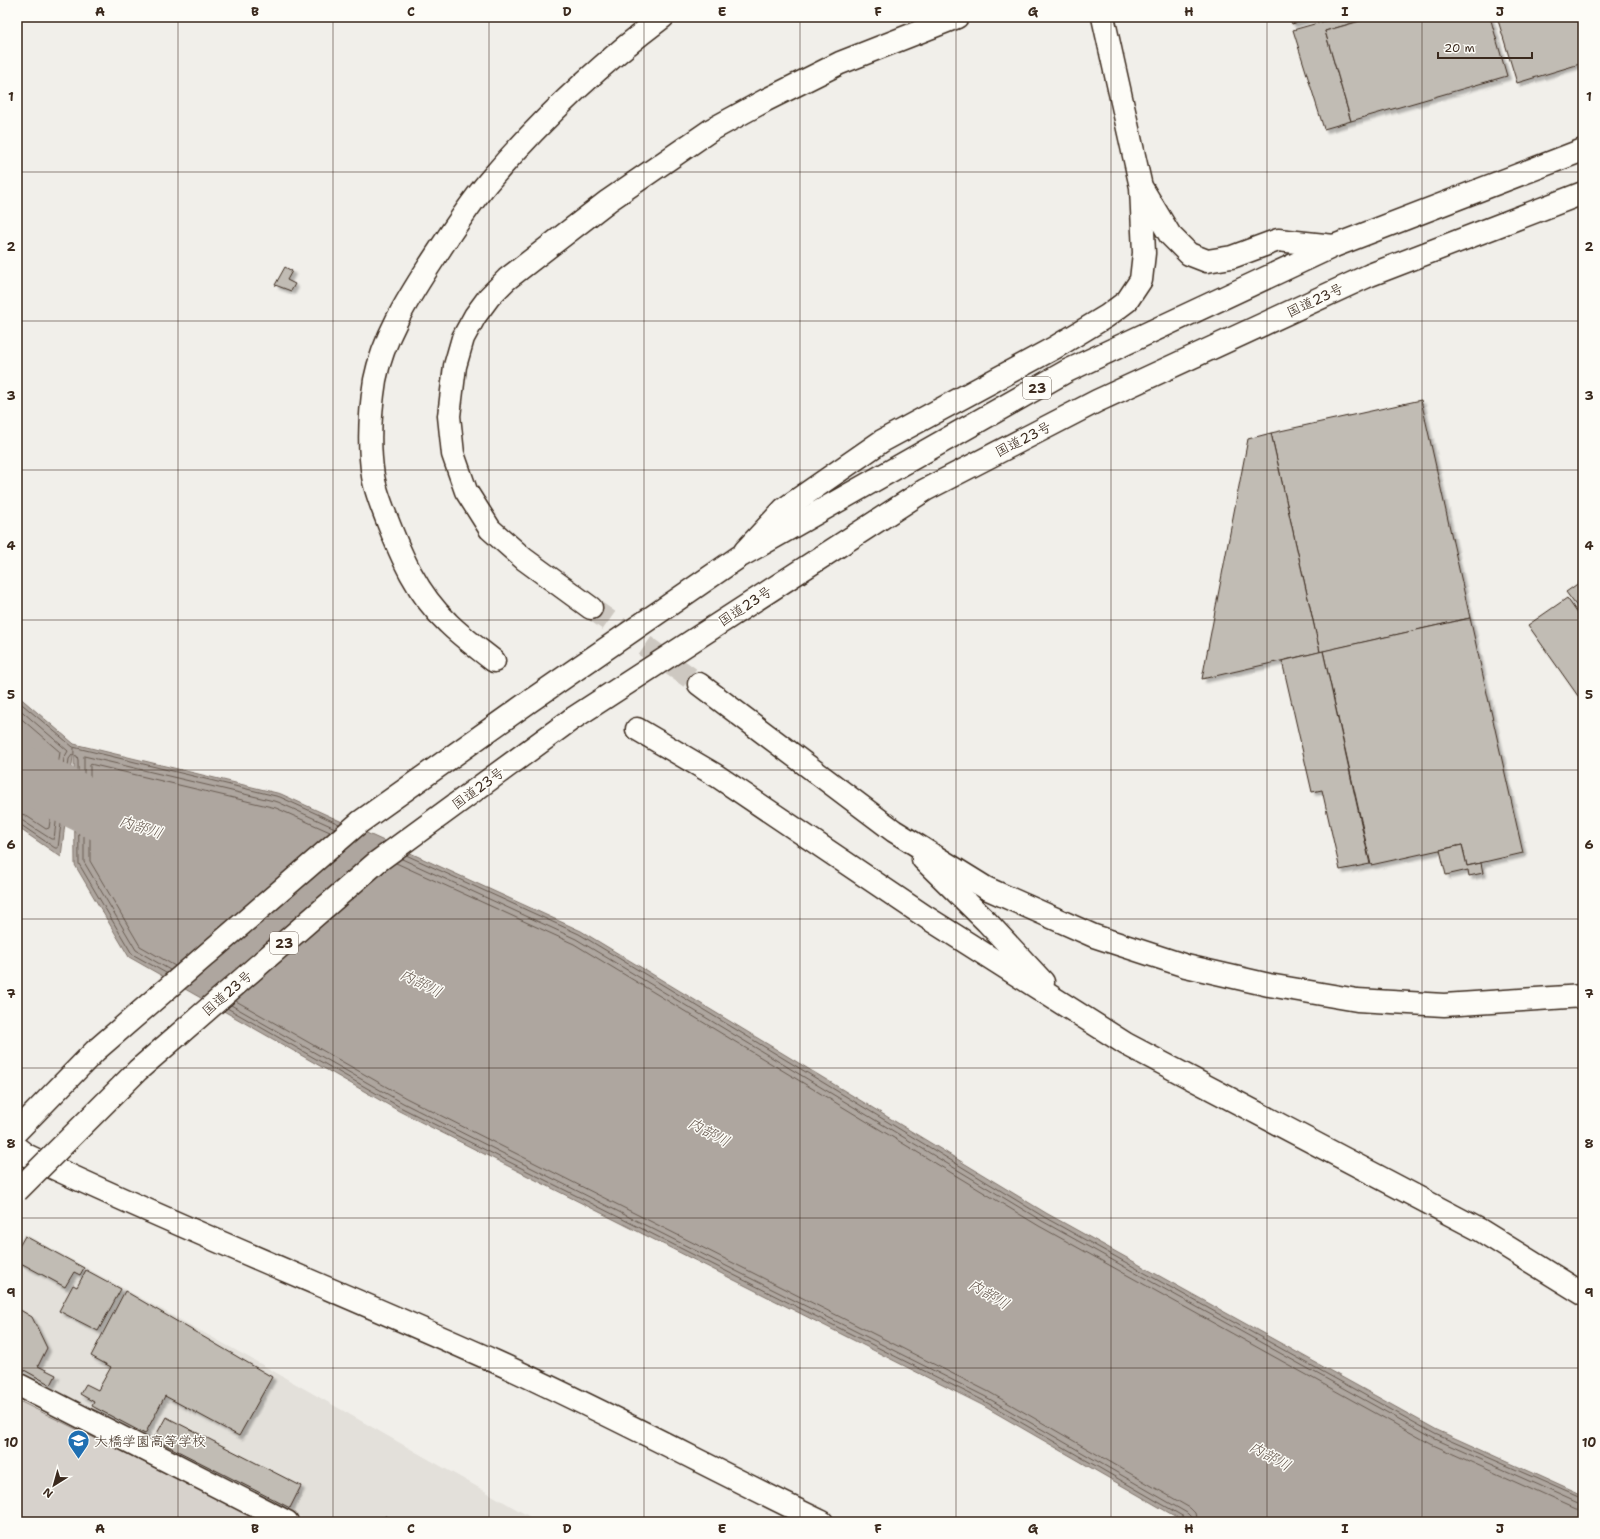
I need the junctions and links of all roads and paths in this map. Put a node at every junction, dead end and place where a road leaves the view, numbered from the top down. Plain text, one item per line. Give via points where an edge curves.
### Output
1 (663, 17) edge
2 (957, 17) edge
3 (1103, 17) edge
4 (1583, 150) edge
5 (1141, 187) junction
6 (1583, 193) edge
7 (1334, 246) junction
8 (739, 557) junction
9 (591, 608) tunnel mouth
10 (494, 661) dead end
11 (699, 684) tunnel mouth
12 (637, 729) dead end
13 (894, 831) junction
14 (1583, 996) edge
15 (1066, 1006) junction
16 (17, 1131) edge
17 (17, 1148) edge
18 (17, 1191) edge
19 (1583, 1294) edge
20 (17, 1384) edge
21 (287, 1522) edge
22 (822, 1522) edge

1 - 10 main road via 624,46 563,102 488,182 447,238 403,310 386,344 376,379 370,442 373,478 399,550 412,578 437,612 457,632
2 - 9 main road via 840,63 711,130 608,201 507,279 475,316 463,338 455,366 449,416 453,454 466,491 490,528 524,559
3 - 5 main road
4 - 7 main road, 23
5 - 7 main road via 1170,235 1189,254 1207,261 1232,257 1278,240
5 - 8 main road via 1144,253 1141,280 1127,300 1107,316 1054,348 882,441 784,509
6 - 18 main road, 国道23号 / 23, bridge via 1370,275 1097,401 925,490 572,719 378,862 138,1070
7 - 8 main road, 23 via 1067,371
8 - 16 main road, 23 via 360,822 95,1051
11 - 13 main road
12 - 15 main road via 717,776 926,917
13 - 14 main road via 986,888 1094,936 1186,966 1269,985 1357,1000 1444,1005
13 - 15 main road via 987,922
15 - 19 main road via 1126,1044 1480,1230
17 - 22 main road via 26,1155 107,1194 495,1361
20 - 21 main road

